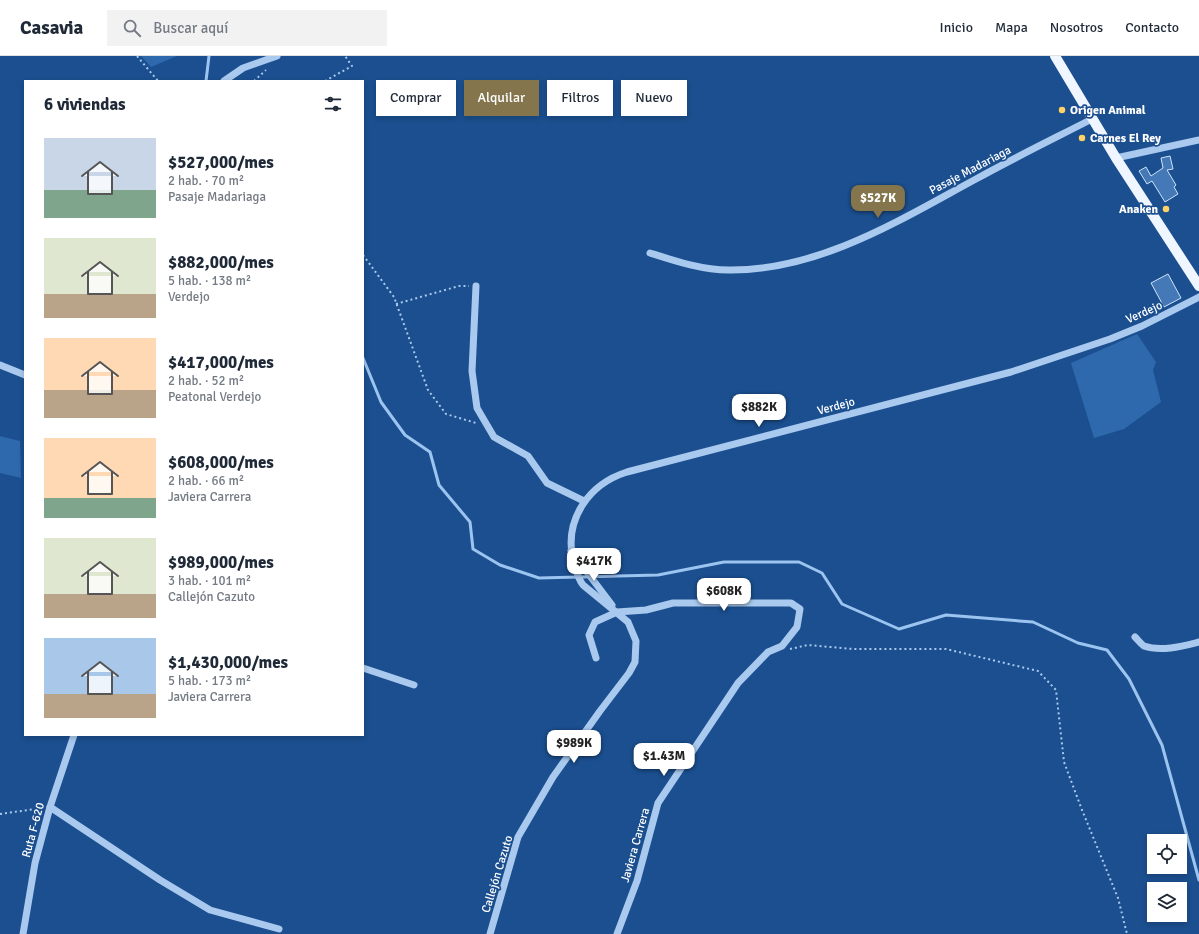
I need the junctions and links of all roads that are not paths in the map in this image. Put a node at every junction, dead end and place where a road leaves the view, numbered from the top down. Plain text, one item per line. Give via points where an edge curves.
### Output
1 (277, 56) edge
2 (1055, 56) edge
3 (225, 80) edge
4 (1092, 119) junction
5 (1199, 140) edge
6 (1116, 158) junction
7 (650, 253) dead end
8 (476, 286) road end
9 (1199, 286) edge
10 (1199, 297) edge
11 (0, 365) edge
12 (24, 375) edge
13 (584, 501) junction
14 (571, 551) junction
15 (617, 612) junction
16 (1135, 637) dead end
17 (1199, 642) edge
18 (596, 658) dead end
19 (364, 668) edge
20 (414, 685) dead end
21 (74, 736) edge
22 (50, 807) junction
23 (279, 929) dead end
24 (23, 934) edge
25 (490, 934) edge
26 (617, 934) edge

1 - 3 street via 243,68
2 - 4 main road
4 - 6 main road
4 - 7 street, Pasaje Madariaga via 905,217 842,248 812,259 782,265 728,270 702,268
5 - 6 street
6 - 9 main road
8 - 13 street via 472,371 477,408 494,437 528,456 547,483
10 - 13 street, Verdejo via 1110,339 1011,372 618,475 601,484
11 - 12 street
13 - 14 street, Verdejo via 574,522
14 - 15 street
14 - 15 street, Verdejo via 577,578
15 - 18 street via 595,622 589,635
15 - 25 street, Callejón Cazuto via 628,622 634,634 637,649 635,662 554,777 518,837
15 - 26 street, Javiera Carrera via 646,610 673,603 791,603 800,609 797,627 782,646 768,652 738,683 658,803 637,881
16 - 17 street via 1143,645 1156,648
19 - 20 street
21 - 22 street, Ruta F-620
22 - 23 street via 210,910
22 - 24 street, Ruta F-620 via 35,863

